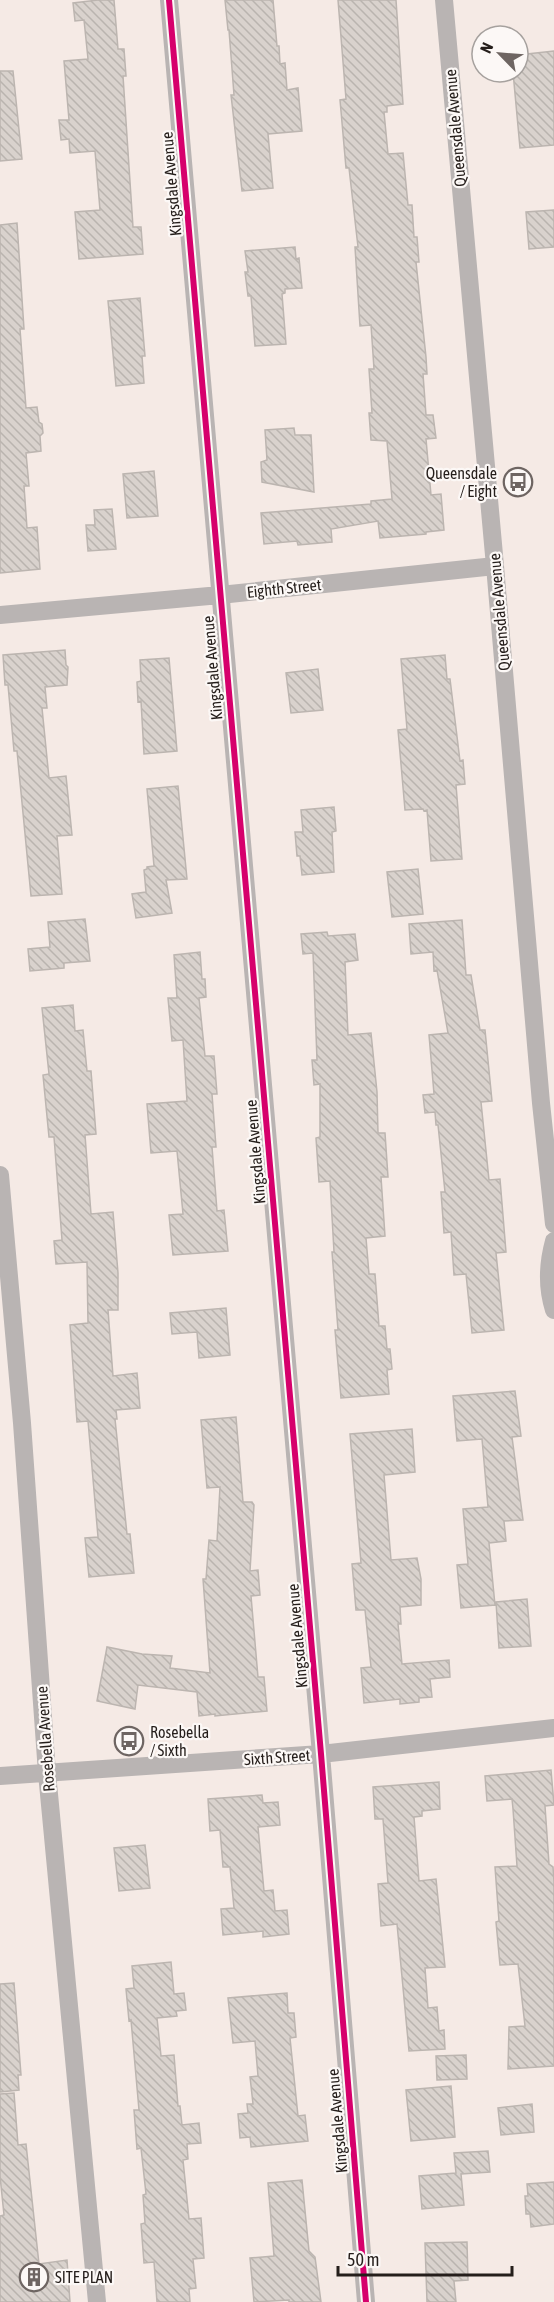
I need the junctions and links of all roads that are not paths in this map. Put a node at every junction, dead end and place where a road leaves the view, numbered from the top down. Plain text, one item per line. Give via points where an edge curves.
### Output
1 (169, 0) edge
2 (444, 0) edge
3 (495, 566) junction
4 (220, 595) junction
5 (0, 615) edge
6 (548, 1102) edge
7 (0, 1174) edge
8 (554, 1224) edge
9 (554, 1240) edge
10 (554, 1310) edge
11 (554, 1728) edge
12 (321, 1754) junction
13 (47, 1773) junction
14 (0, 1776) edge
15 (97, 2302) edge
16 (366, 2302) edge

1 - 4 street, Kingsdale Avenue
2 - 3 street, Queensdale Avenue
3 - 4 street, Eighth Street
3 - 6 street, Queensdale Avenue
4 - 5 street, Eighth Street
4 - 12 street, Kingsdale Avenue
6 - 8 street, Queensdale Avenue
7 - 13 street, Rosebella Avenue
9 - 10 street via 548,1260
11 - 12 street, Sixth Street
12 - 13 street, Sixth Street
12 - 16 street, Kingsdale Avenue
13 - 14 street, Sixth Street
13 - 15 street, Rosebella Avenue

